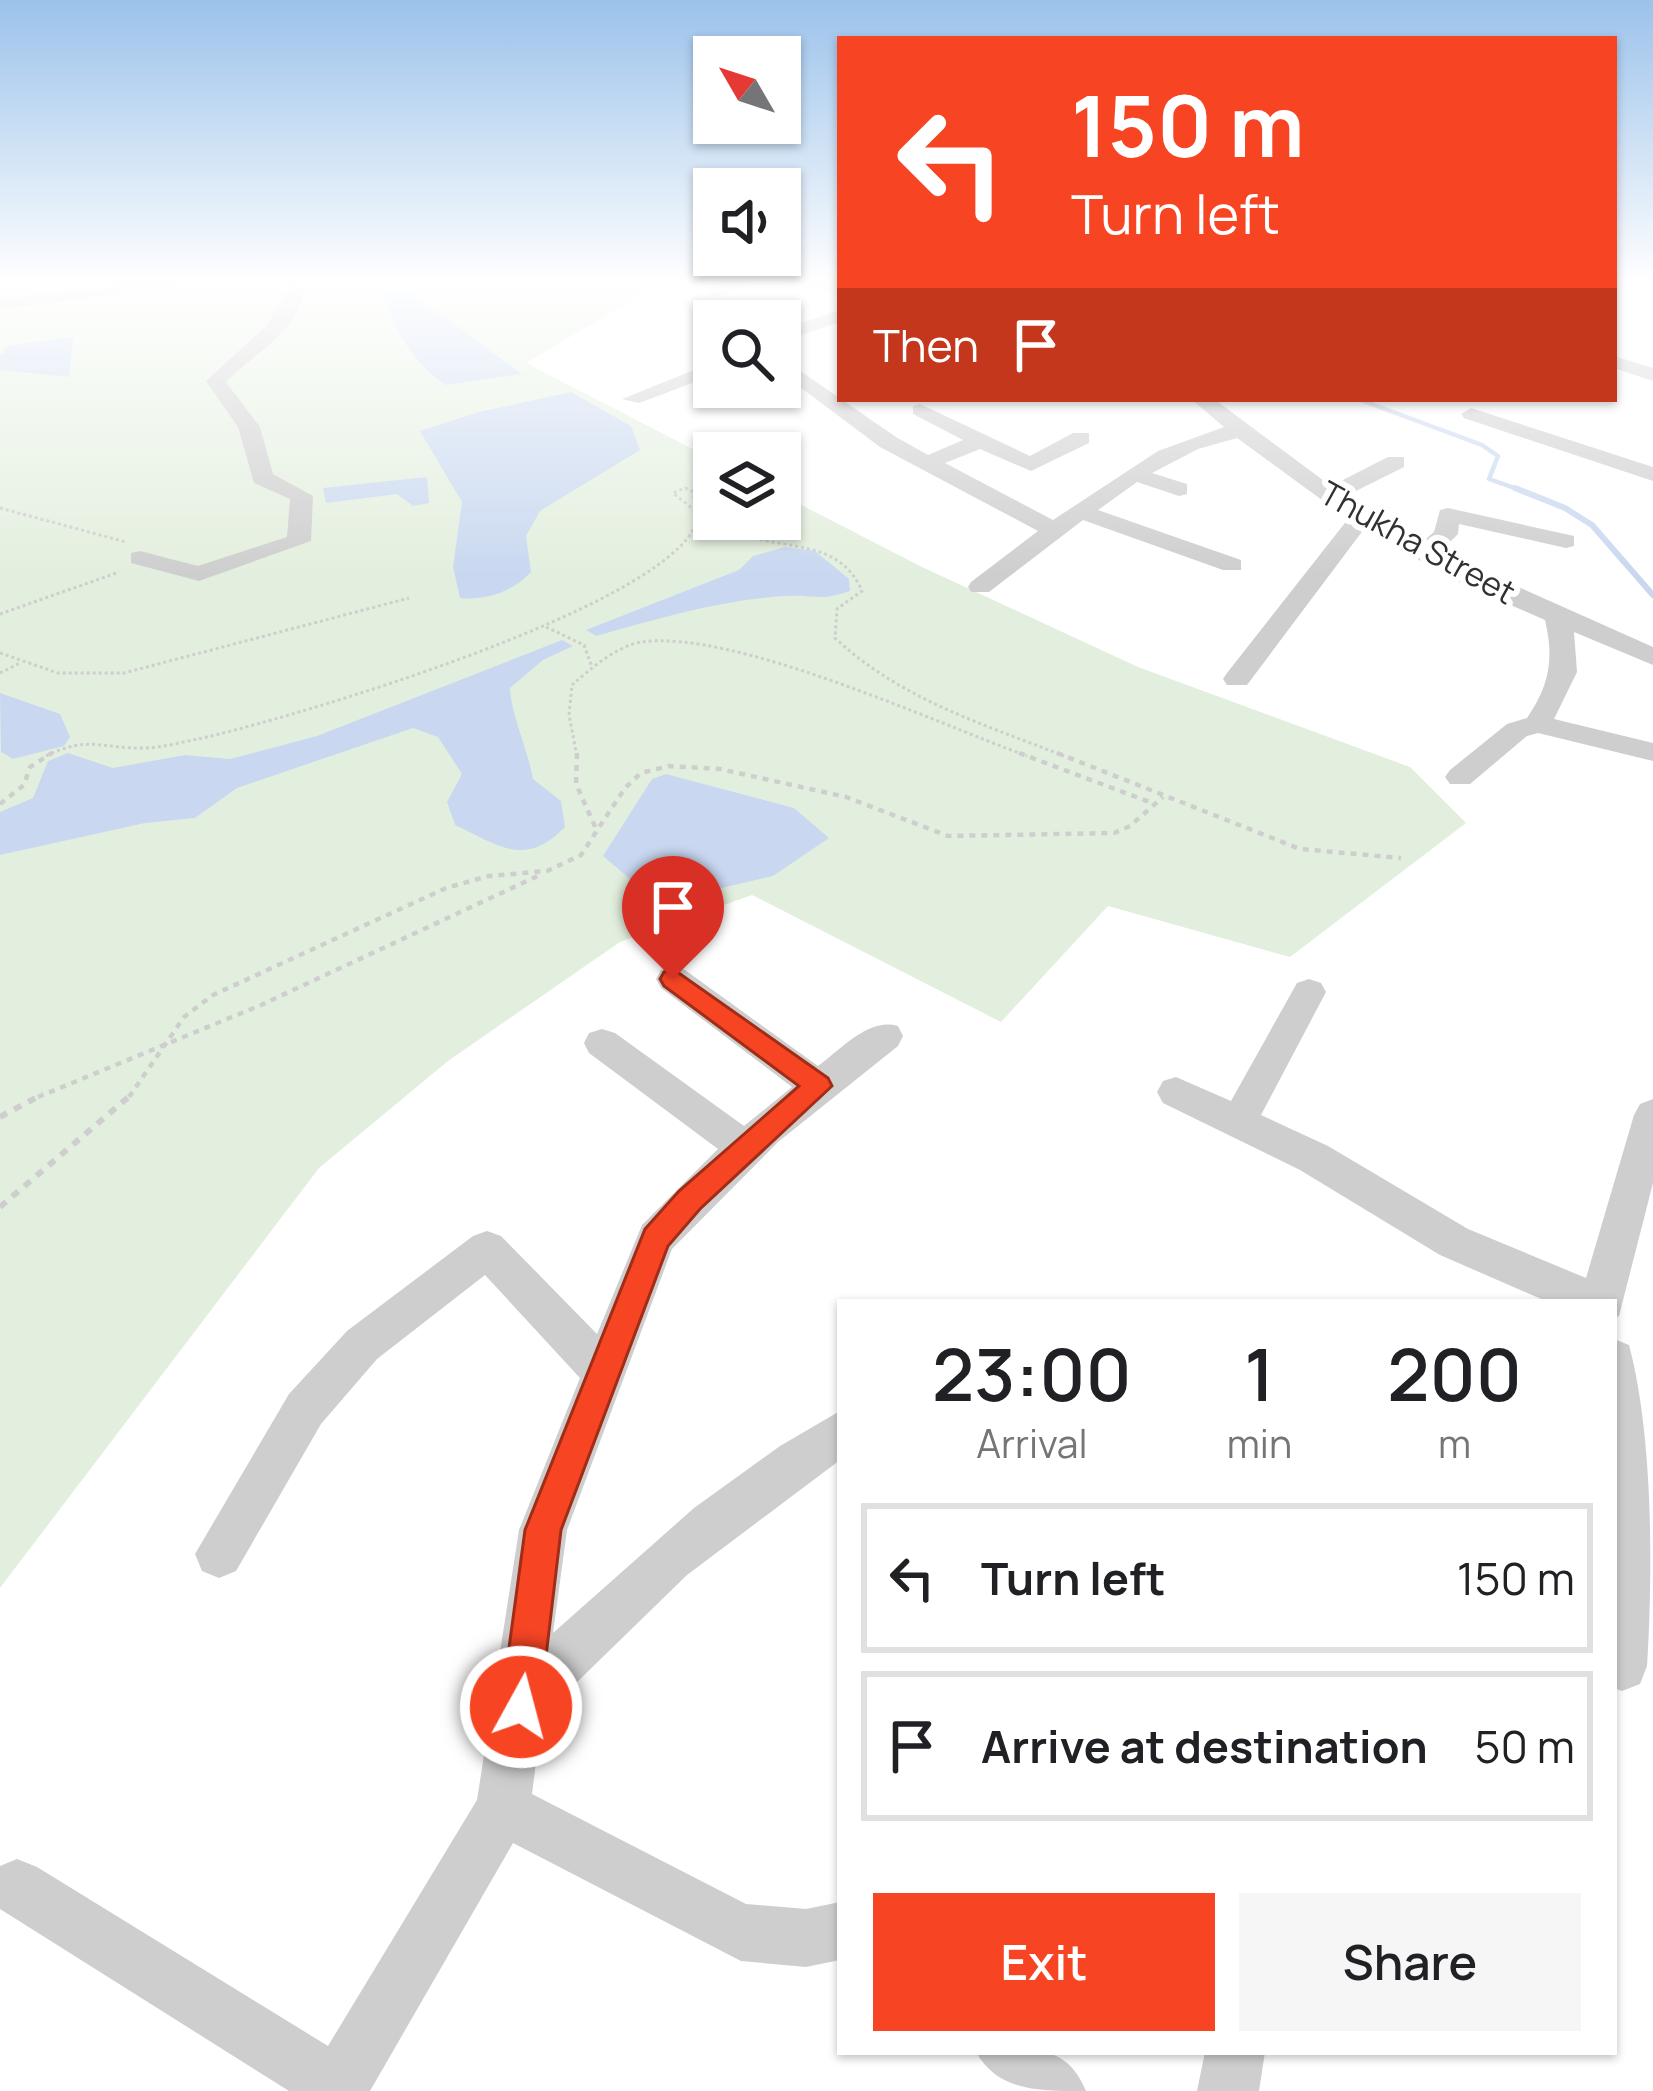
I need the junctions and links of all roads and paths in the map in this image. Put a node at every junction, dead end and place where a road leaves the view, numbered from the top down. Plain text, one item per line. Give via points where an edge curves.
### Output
1 (219, 380) edge
2 (683, 380) edge
3 (803, 380) edge
4 (632, 399) dead end
5 (1205, 402) edge
6 (920, 410) dead end
7 (1471, 414) dead end
8 (1243, 430) junction
9 (1082, 438) dead end
10 (980, 441) junction
11 (1396, 462) dead end
12 (927, 464) junction
13 (1134, 474) junction
14 (1653, 474) edge
15 (1179, 489) dead end
16 (1328, 494) junction
17 (0, 508) edge
18 (1082, 512) junction
19 (700, 514) joint
20 (1361, 517) junction
21 (1054, 530) junction
22 (693, 531) edge
23 (760, 540) edge
24 (1566, 541) dead end
25 (1424, 553) junction
26 (140, 558) junction
27 (1232, 565) dead end
28 (980, 587) dead end
29 (410, 598) dead end
30 (0, 614) edge
31 (1556, 614) junction
32 (544, 626) junction
33 (0, 653) edge
34 (1653, 657) edge
35 (20, 663) junction
36 (592, 668) junction
37 (0, 673) edge
38 (1237, 680) dead end
39 (1537, 724) junction
40 (1653, 752) edge
41 (1460, 778) dead end
42 (1162, 796) junction
43 (0, 804) edge
44 (1155, 804) junction
45 (598, 833) junction
46 (1400, 858) dead end
47 (547, 871) junction
48 (673, 979) dead end
49 (1309, 992) dead end
50 (885, 1036) dead end
51 (602, 1043) dead end
52 (165, 1045) junction
53 (818, 1086) junction
54 (1176, 1092) dead end
55 (1653, 1115) edge
56 (0, 1117) edge
57 (1240, 1121) junction
58 (748, 1150) junction
59 (0, 1207) edge
60 (1588, 1299) edge
61 (1604, 1299) edge
62 (604, 1372) junction
63 (1617, 1376) edge
64 (837, 1435) edge
65 (219, 1554) dead end
66 (1630, 1667) edge
67 (521, 1707) junction
68 (503, 1808) junction
69 (16, 1887) dead end
70 (829, 1938) edge
71 (1010, 2055) edge
72 (1234, 2055) edge
73 (337, 2089) edge
74 (1055, 2091) edge
75 (1228, 2091) edge

1 - 26 street via 223,400 244,418 266,483 302,496 302,536 290,547 199,574
2 - 4 street
3 - 12 street
5 - 8 street, Thukha Street
6 - 10 street
7 - 14 street
8 - 13 street via 1186,443
8 - 16 street, Thukha Street
9 - 10 street via 1031,464
10 - 12 street
11 - 16 street
12 - 21 street
13 - 15 street
13 - 18 street
16 - 20 street, Thukha Street
17 - 26 path via 132,544
18 - 21 street
18 - 27 street
19 - 19 path via 692,490 673,493
20 - 25 street, Thukha Street
20 - 38 street
21 - 28 street
22 - 32 path via 652,567
23 - 42 path via 810,545 859,578 862,591 837,609 835,638 868,669 926,702
24 - 25 street via 1448,515 1446,534
25 - 31 street, Thukha Street
26 - 30 path
29 - 35 path via 124,673 58,673
31 - 34 street, Thukha Street
31 - 39 street via 1568,667
32 - 36 path via 584,645
32 - 43 path via 361,697 149,749 102,741 74,746 30,767 24,785
33 - 35 path
35 - 37 path
36 - 44 path via 638,642 753,657
36 - 45 path via 572,685 569,715 576,784
39 - 40 street
39 - 41 street via 1517,730
42 - 44 path
42 - 46 path via 1300,849
44 - 45 path via 1114,833 948,836 846,797 669,766 641,773 625,788
45 - 47 path via 581,855
47 - 52 path
47 - 52 path via 446,888 213,995
48 - 53 street
49 - 57 street
50 - 53 street
51 - 58 street
52 - 56 path
52 - 59 path via 133,1094
53 - 58 street
54 - 57 street
55 - 61 street
57 - 60 street via 1454,1242
58 - 62 street via 656,1238
62 - 65 street via 487,1249 362,1345 319,1393
62 - 67 street via 543,1530
63 - 66 street via 1631,1492
64 - 67 street via 640,1580
67 - 68 street
68 - 70 street via 742,1933
68 - 73 street
69 - 73 street
71 - 74 street
72 - 75 street

